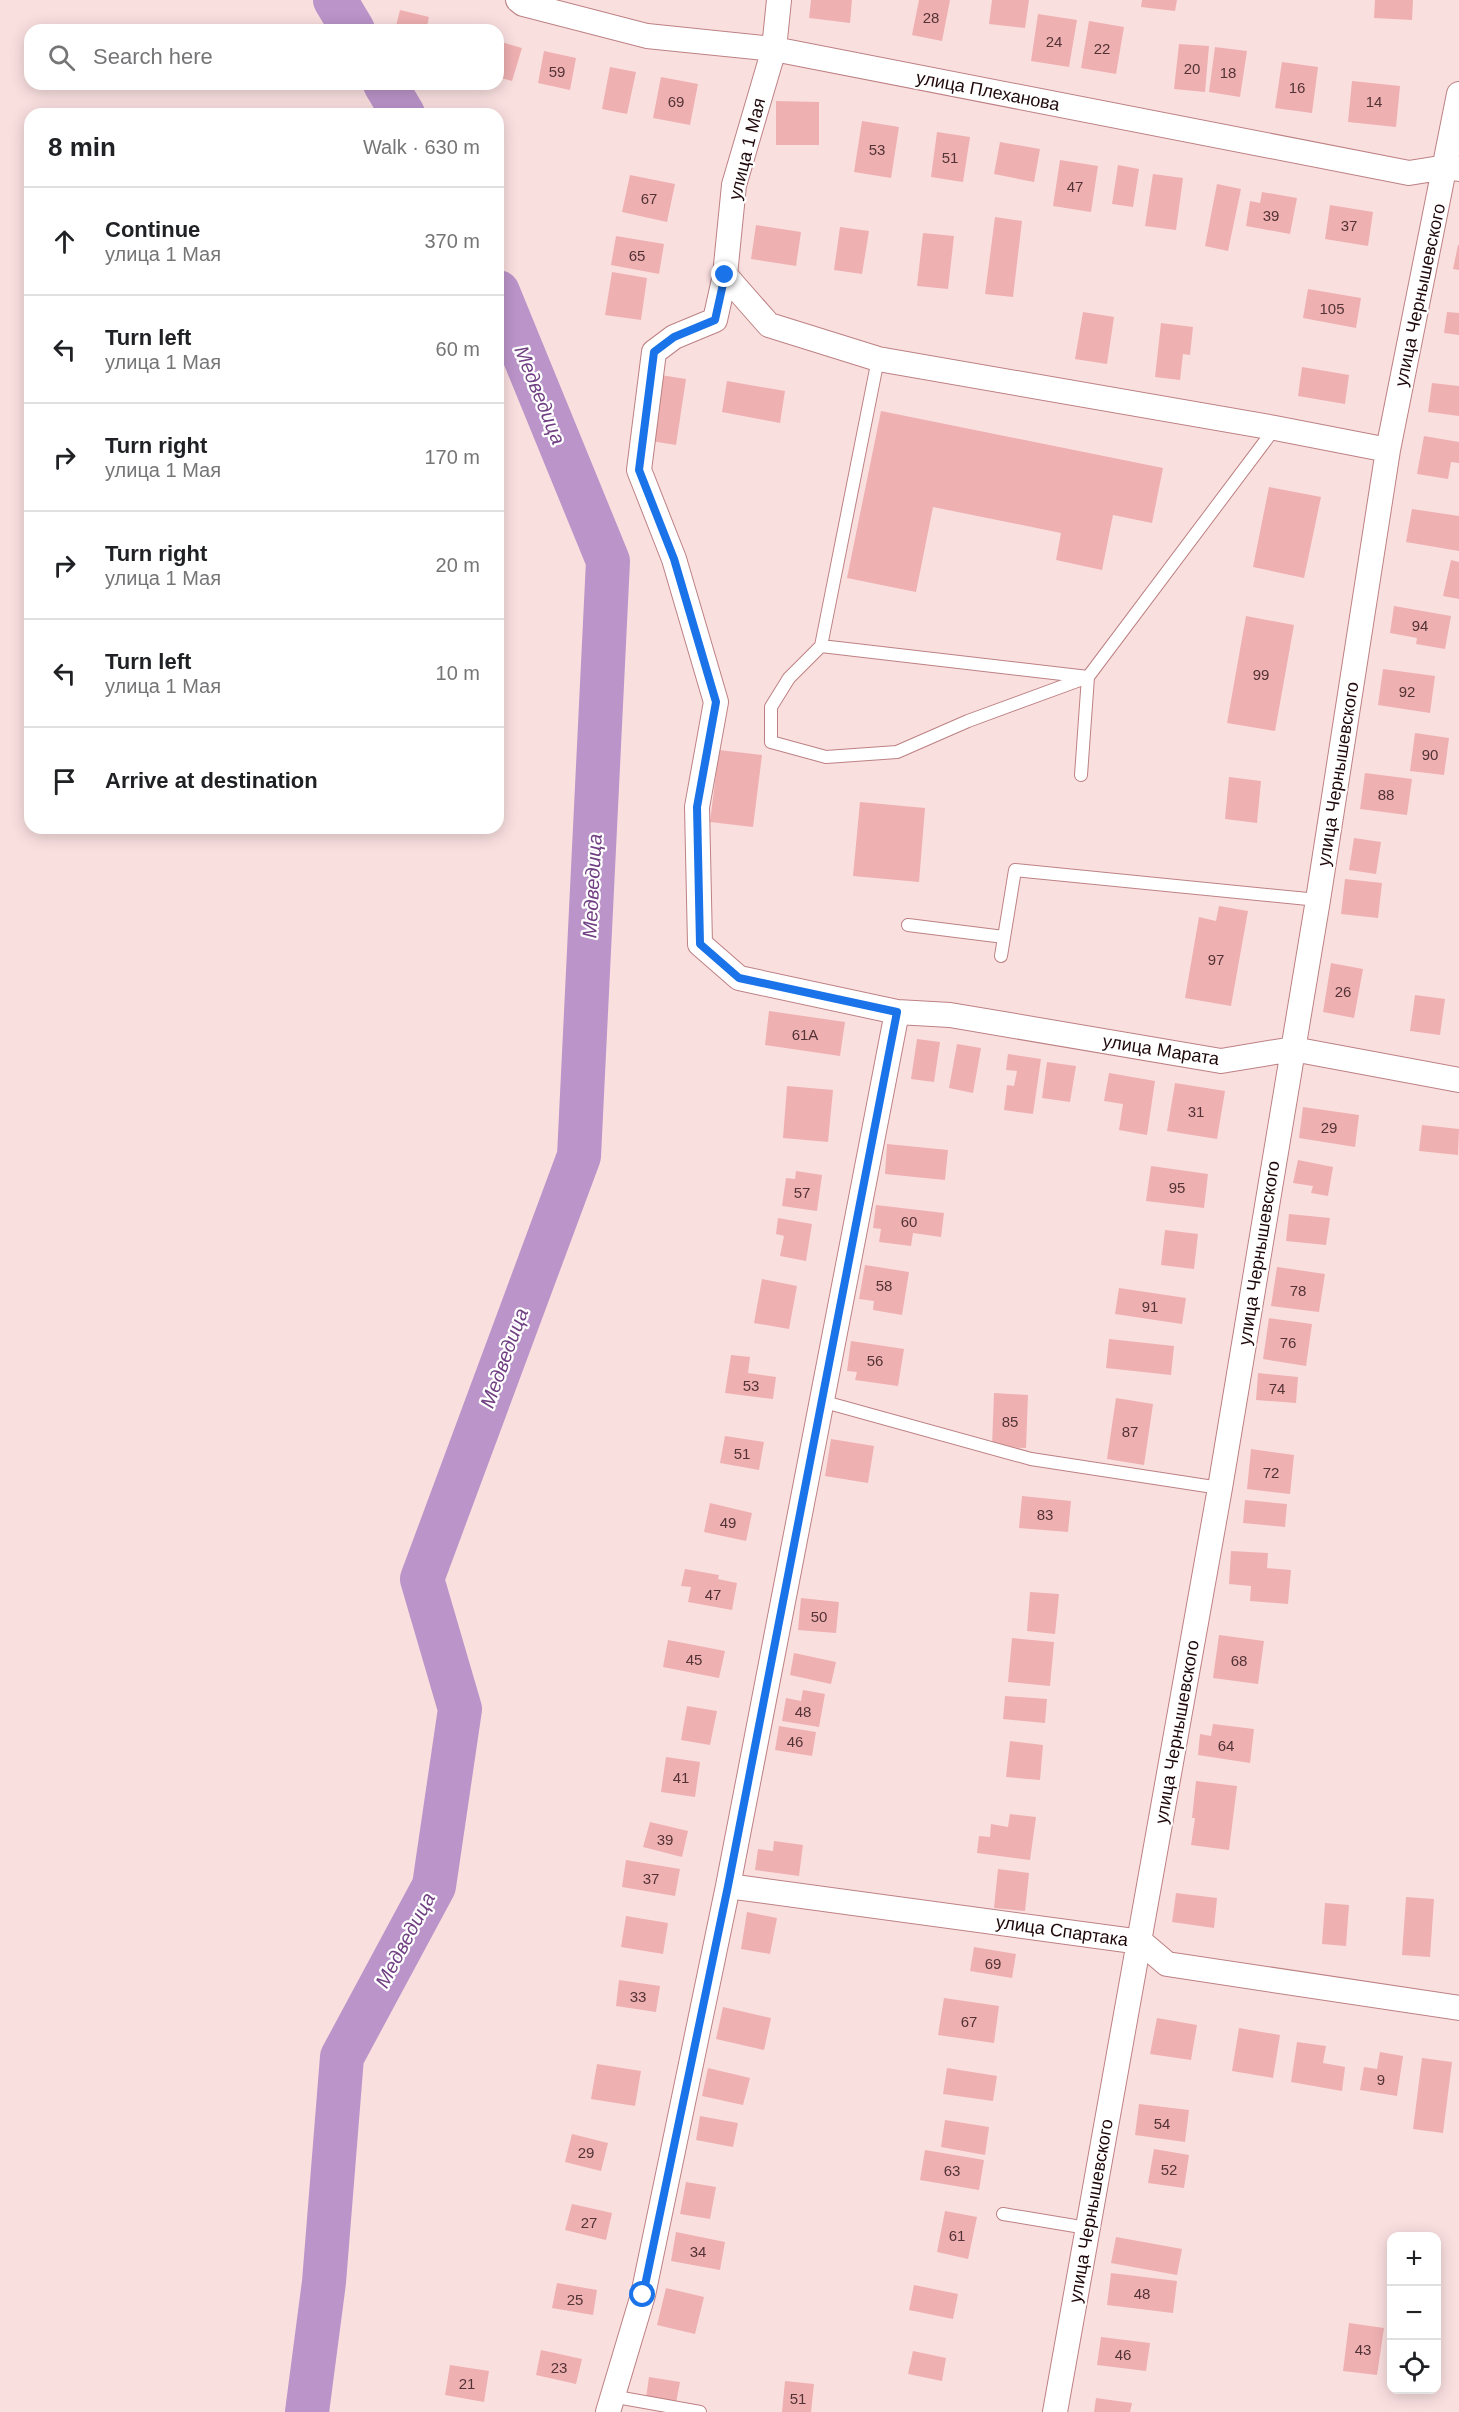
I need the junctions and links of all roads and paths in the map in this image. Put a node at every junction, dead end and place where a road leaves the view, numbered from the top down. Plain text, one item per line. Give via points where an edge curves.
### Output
1 (518, 0) edge
2 (779, 0) edge
3 (774, 48) junction
4 (1459, 94) edge
5 (1452, 168) edge
6 (725, 275) junction
7 (878, 359) junction
8 (1275, 428) junction
9 (1388, 450) junction
10 (821, 646) junction
11 (1088, 677) junction
12 (1081, 776) dead end
13 (1318, 900) junction
14 (908, 925) dead end
15 (1004, 937) junction
16 (1001, 956) dead end
17 (897, 1012) junction
18 (1293, 1049) junction
19 (1459, 1080) edge
20 (821, 1401) junction
21 (1220, 1488) junction
22 (728, 1886) junction
23 (1140, 1942) junction
24 (1459, 2008) edge
25 (1003, 2214) dead end
26 (1088, 2228) junction
27 (610, 2404) edge
28 (700, 2412) edge
29 (1055, 2412) edge

1 - 3 street, улица Плеханова via 647,36
2 - 3 street, улица 1 Мая
3 - 5 street, улица Плеханова via 1409,173
3 - 6 street, улица 1 Мая via 734,184
4 - 5 street, улица Чернышевского
5 - 9 street, улица Чернышевского
6 - 7 street via 769,325
6 - 17 street, улица 1 Мая via 715,320 674,337 654,352 639,470 674,559 716,702 697,807 700,944 739,978
7 - 8 street
7 - 10 lane
8 - 9 street
8 - 11 lane
9 - 13 street, улица Чернышевского
10 - 11 lane
10 - 11 lane via 789,678 771,707 771,742 826,757 897,752
11 - 12 lane
13 - 15 lane via 1015,870
13 - 18 street, улица Чернышевского
14 - 15 lane
15 - 16 lane
17 - 18 street, улица Марата via 950,1015 1221,1061
17 - 20 street
18 - 19 street, улица Марата
18 - 21 street, улица Чернышевского
20 - 21 lane via 1030,1459
20 - 22 street
21 - 23 street, улица Чернышевского
22 - 23 street, улица Спартака
22 - 27 street via 643,2295
23 - 24 street, улица Спартака via 1167,1964
23 - 26 street, улица Чернышевского
25 - 26 lane
26 - 29 street, улица Чернышевского
27 - 28 lane

